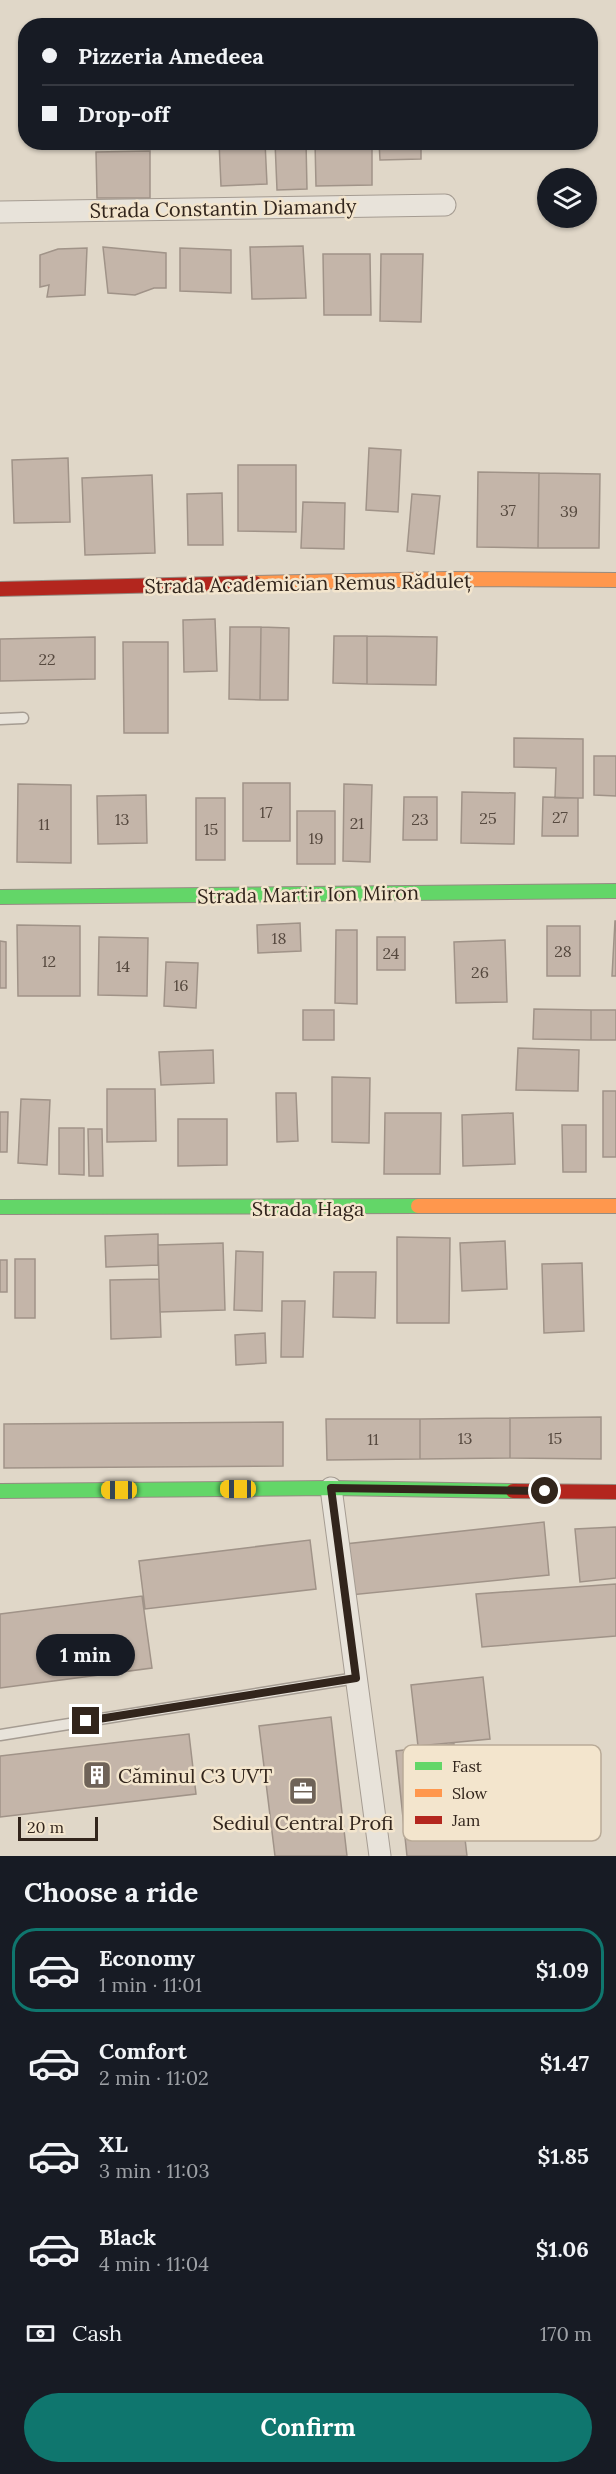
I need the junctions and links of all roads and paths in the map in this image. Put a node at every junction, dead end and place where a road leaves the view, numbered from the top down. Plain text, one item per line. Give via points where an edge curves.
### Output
1 (446, 205) dead end
2 (0, 212) edge
3 (616, 580) edge
4 (0, 589) edge
5 (0, 718) edge
6 (22, 718) dead end
7 (616, 891) edge
8 (0, 897) edge
9 (616, 1206) edge
10 (0, 1207) edge
11 (331, 1488) junction
12 (0, 1491) edge
13 (616, 1492) edge
14 (356, 1678) junction
15 (0, 1735) edge
16 (380, 1856) edge

1 - 2 street, Strada Constantin Diamandy
3 - 4 street, Strada Academician Remus Răduleț
5 - 6 lane
7 - 8 street, Strada Martir Ion Miron
9 - 10 street, Strada Haga
11 - 12 street
11 - 13 street
11 - 14 street
14 - 15 lane
14 - 16 street

